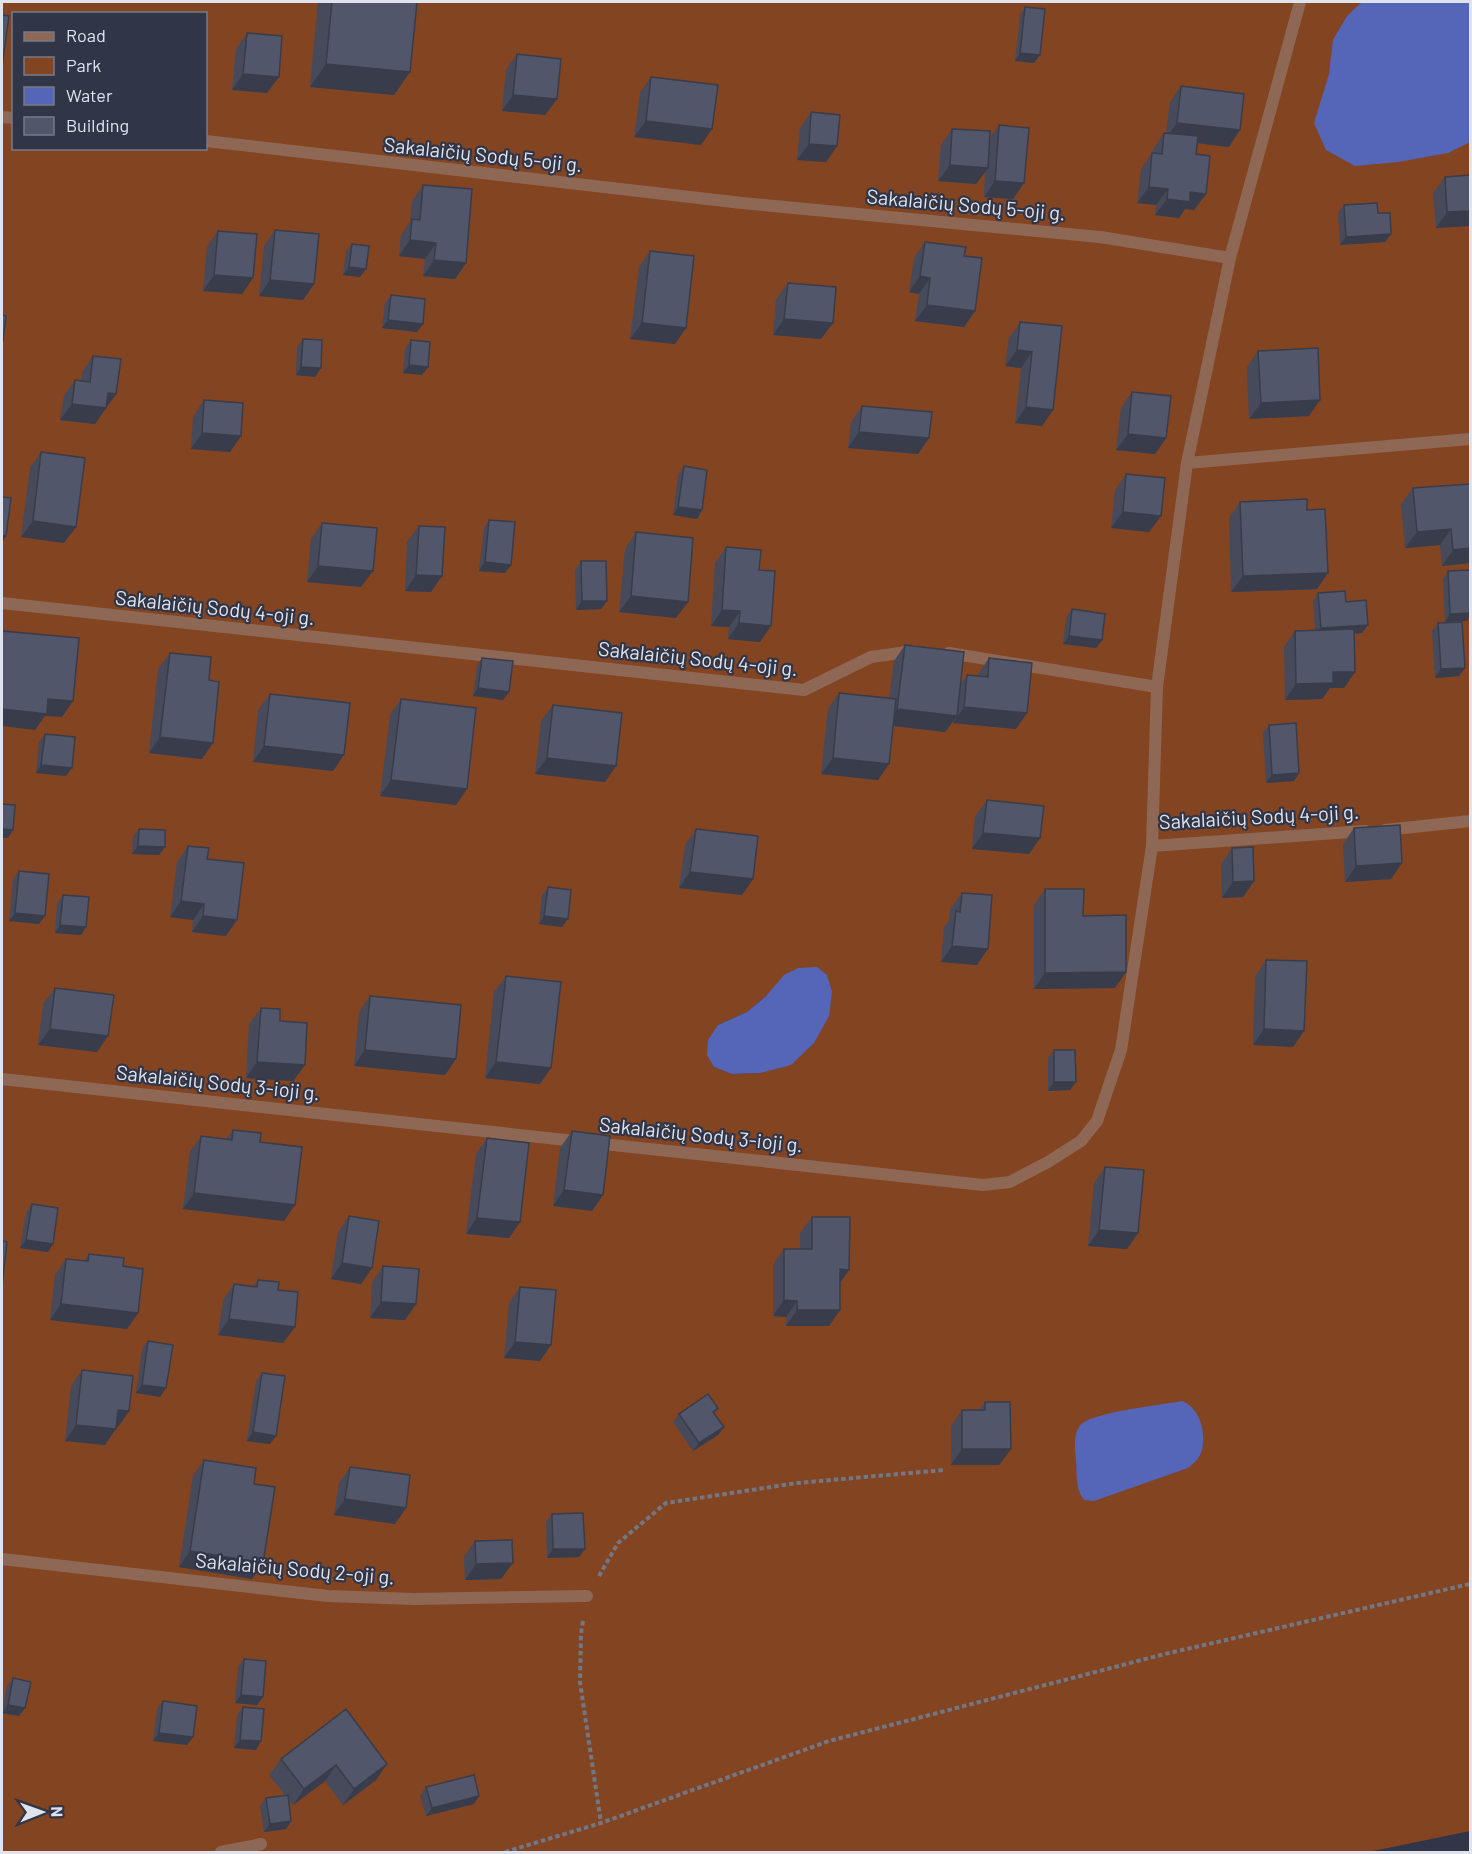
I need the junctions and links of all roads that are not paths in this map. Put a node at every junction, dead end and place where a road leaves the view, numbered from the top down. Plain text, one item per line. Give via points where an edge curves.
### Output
1 (1300, 2) edge
2 (207, 141) edge
3 (1230, 258) junction
4 (1470, 439) edge
5 (1187, 464) junction
6 (2, 603) edge
7 (1156, 687) junction
8 (1470, 821) edge
9 (1152, 846) junction
10 (2, 1079) edge
11 (2, 1559) edge
12 (586, 1596) road end
13 (261, 1844) dead end
14 (221, 1852) edge

1 - 3 street
2 - 3 street, Sakalaičių Sodų 5-oji g. via 742,204 1100,237
3 - 5 street
4 - 5 street
5 - 7 street
6 - 7 street, Sakalaičių Sodų 4-oji g. via 804,690 871,657 935,650
7 - 9 street, Sakalaičių Sodų 4-oji g.
8 - 9 street, Sakalaičių Sodų 4-oji g.
9 - 10 street, Sakalaičių Sodų 3-ioji g. via 1121,1050 1097,1121 1081,1141 1010,1182 983,1185
11 - 12 street, Sakalaičių Sodų 2-oji g. via 328,1596
13 - 14 street

